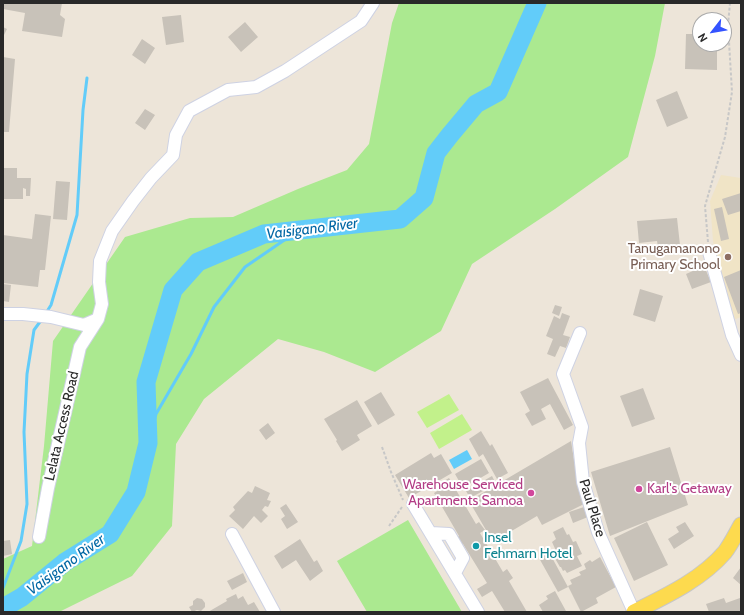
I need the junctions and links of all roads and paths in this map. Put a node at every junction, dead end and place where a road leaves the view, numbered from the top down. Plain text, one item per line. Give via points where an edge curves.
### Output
1 (373, 3) edge
2 (730, 3) edge
3 (709, 252) joint
4 (3, 314) edge
5 (98, 319) junction
6 (580, 333) dead end
7 (741, 355) edge
8 (382, 447) dead end
9 (413, 504) dead end
10 (741, 525) edge
11 (389, 526) dead end
12 (232, 534) dead end
13 (39, 537) dead end
14 (274, 612) edge
15 (478, 612) edge
16 (634, 612) edge

1 - 5 street, Lelata Access Road via 361,21 285,71 256,87 228,90 189,111 176,135 173,155 151,178 112,231 100,261 102,304
2 - 3 path via 728,25 732,92 725,137 705,206
3 - 7 street via 732,336
4 - 5 street via 51,317 84,325
5 - 13 street, Lelata Access Road via 80,347
6 - 16 street, Paul Place via 563,374 582,427 579,443 583,482 598,532
8 - 11 path via 404,503
9 - 15 street
10 - 16 main road via 726,551 700,576
12 - 14 street

